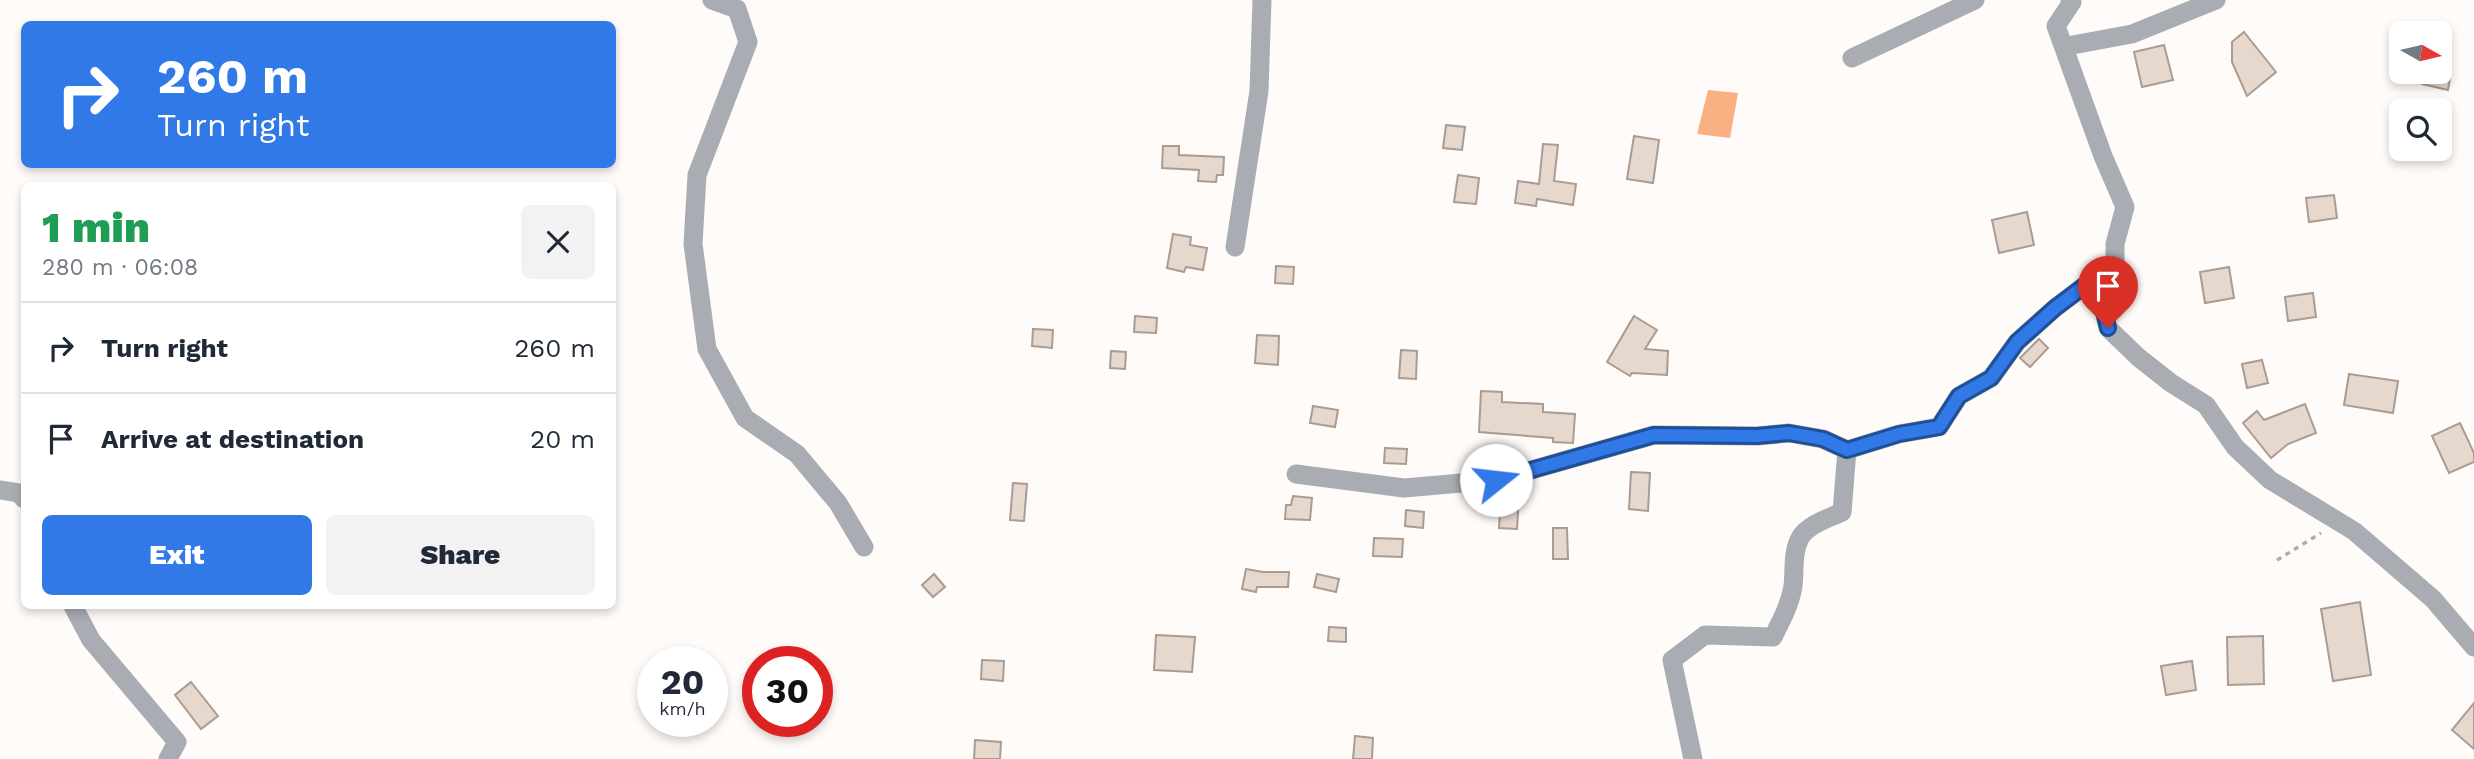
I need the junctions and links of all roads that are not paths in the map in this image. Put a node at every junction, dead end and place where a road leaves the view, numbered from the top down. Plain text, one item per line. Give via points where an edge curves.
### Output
1 (712, 0) edge
2 (1262, 0) edge
3 (1975, 0) edge
4 (2070, 0) edge
5 (2216, 0) edge
6 (746, 5) edge
7 (2067, 46) dead end
8 (1852, 58) dead end
9 (1235, 247) dead end
10 (2096, 277) junction
11 (1847, 450) junction
12 (1296, 474) dead end
13 (0, 490) edge
14 (21, 495) edge
15 (864, 547) dead end
16 (75, 609) edge
17 (2474, 647) edge
18 (173, 751) edge
19 (1693, 759) edge

1 - 6 street
2 - 9 street via 1259,91
3 - 8 street
4 - 10 street via 2056,26 2125,206 2115,244 2115,267
5 - 7 street via 2132,34
6 - 15 street via 748,41 697,175 693,244 707,349 745,418 797,454 838,503
10 - 11 street via 2017,342 1991,378 1959,396 1939,427
10 - 17 street via 2108,328 2171,383 2206,405 2235,447 2270,480 2354,531 2433,599
11 - 12 street via 1823,439 1789,433 1654,435 1496,480 1405,488
11 - 19 street via 1842,512 1800,536 1793,586 1773,638 1705,635 1672,660
13 - 14 street
16 - 18 street via 91,640

